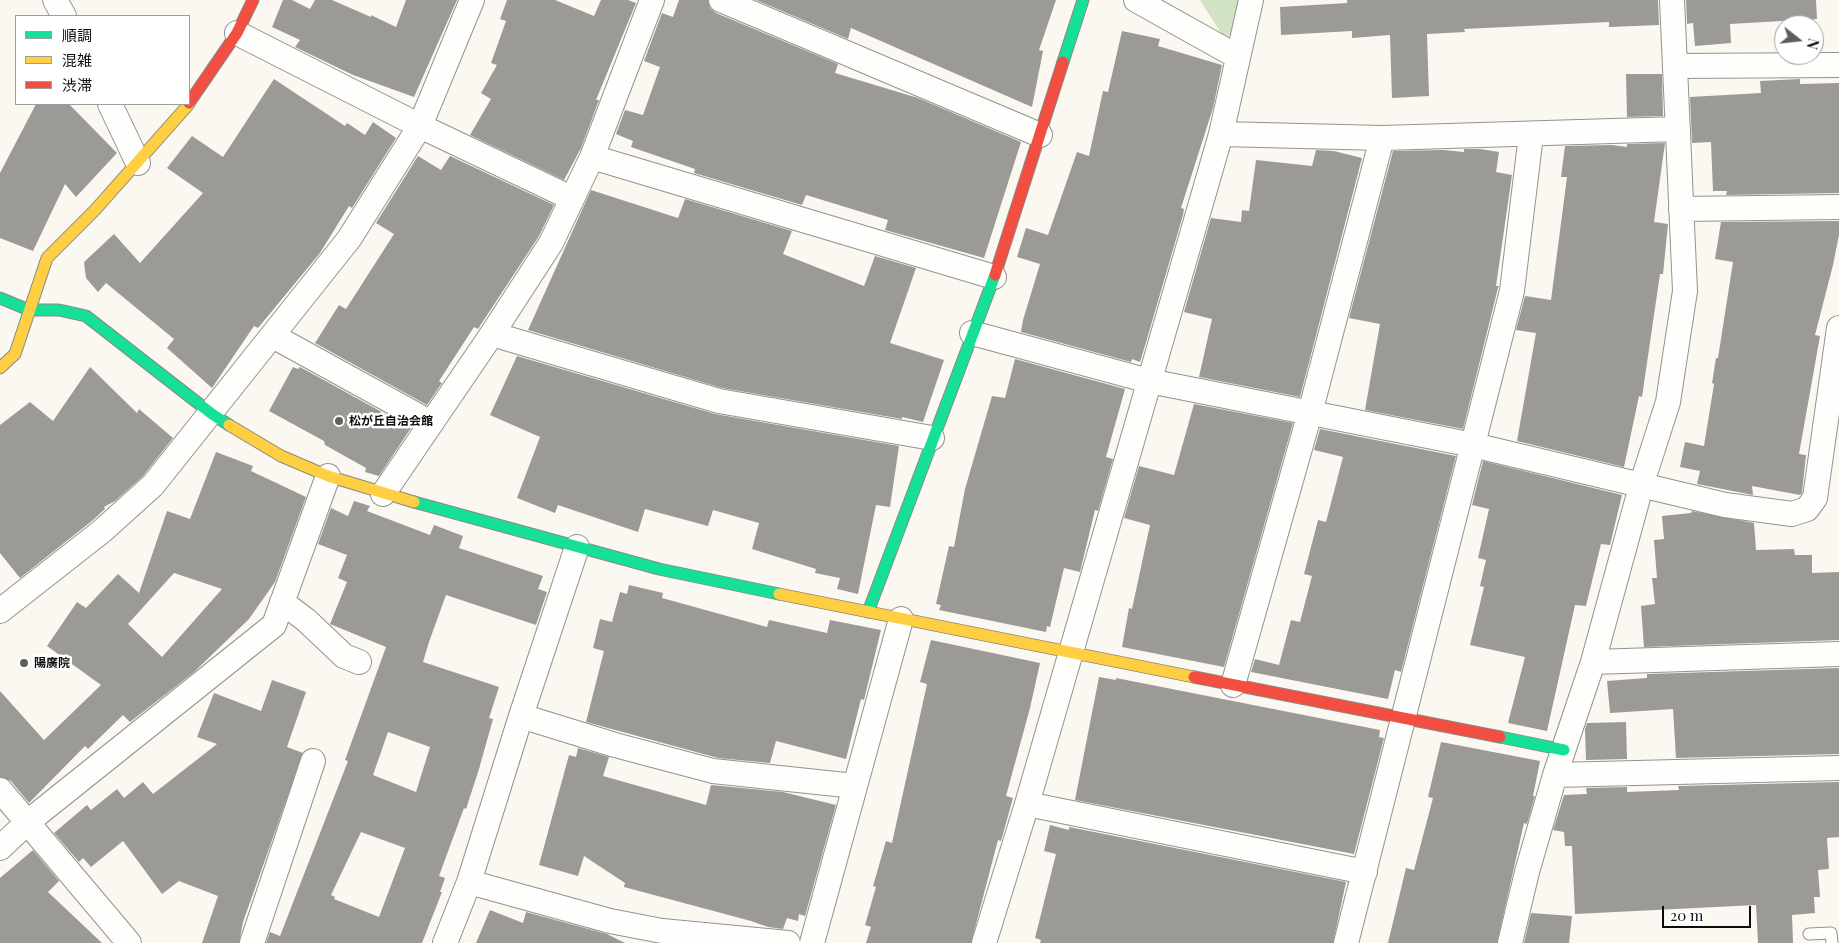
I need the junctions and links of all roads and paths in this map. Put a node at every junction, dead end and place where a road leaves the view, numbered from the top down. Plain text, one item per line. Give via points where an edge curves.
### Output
1 (55, 0) edge
2 (253, 0) edge
3 (472, 0) edge
4 (652, 0) edge
5 (721, 0) edge
6 (1083, 0) edge
7 (1136, 0) edge
8 (1251, 0) edge
9 (1672, 0) edge
10 (63, 15) edge
11 (237, 34) junction
12 (1238, 57) junction
13 (1676, 66) junction
14 (1839, 66) edge
15 (190, 103) edge
16 (110, 105) edge
17 (188, 105) edge
18 (420, 126) junction
19 (1678, 129) junction
20 (1221, 134) junction
21 (1040, 135) junction
22 (1531, 135) junction
23 (1382, 138) junction
24 (592, 157) junction
25 (138, 163) junction
26 (571, 198) junction
27 (1839, 207) edge
28 (1681, 209) junction
29 (994, 277) junction
30 (0, 298) edge
31 (29, 310) junction
32 (1839, 328) edge
33 (972, 333) junction
34 (492, 334) junction
35 (273, 336) junction
36 (0, 368) edge
37 (1150, 381) junction
38 (1310, 413) junction
39 (212, 414) junction
40 (431, 423) junction
41 (932, 438) junction
42 (1473, 446) junction
43 (328, 476) junction
44 (1642, 483) junction
45 (383, 494) junction
46 (577, 547) junction
47 (282, 602) junction
48 (0, 611) edge
49 (868, 612) junction
50 (901, 619) junction
51 (1071, 653) junction
52 (1839, 654) edge
53 (359, 662) dead end
54 (1594, 662) junction
55 (1233, 685) junction
56 (521, 716) junction
57 (1405, 718) junction
58 (1564, 750) junction
59 (313, 761) dead end
60 (1839, 768) edge
61 (1555, 775) junction
62 (855, 786) junction
63 (0, 790) edge
64 (1027, 804) junction
65 (29, 821) junction
66 (0, 848) edge
67 (1365, 872) junction
68 (469, 882) junction
69 (1809, 934) dead end
70 (129, 943) edge
71 (252, 943) edge
72 (444, 943) edge
73 (788, 943) edge
74 (812, 943) edge
75 (984, 943) edge
76 (1346, 943) edge
77 (1510, 943) edge
78 (1832, 943) edge

1 - 10 street
2 - 11 street
3 - 18 street
4 - 24 street
5 - 21 street
6 - 21 street
7 - 12 street
8 - 12 street
9 - 13 street
11 - 15 street
11 - 18 street
12 - 20 street
13 - 14 street
13 - 19 street
16 - 25 street
17 - 25 street
18 - 26 street
18 - 35 street via 349,239
19 - 22 street
19 - 28 street
20 - 23 street
20 - 37 street
21 - 29 street
22 - 23 street
22 - 42 street via 1512,291
23 - 38 street
24 - 26 street
24 - 29 street
25 - 31 street via 47,258
26 - 34 street via 550,243
27 - 28 street
28 - 44 street via 1685,291 1668,402
29 - 33 street
30 - 31 street
31 - 36 street via 15,354
31 - 39 street via 59,310 86,316
32 - 44 street via 1815,498 1806,509 1792,514 1725,505
33 - 37 street
33 - 41 street
34 - 40 street
34 - 41 street via 719,401
35 - 39 street
35 - 40 street
37 - 38 street
37 - 51 street
38 - 42 street
38 - 55 street
39 - 43 street via 281,456
39 - 48 street via 153,485 102,531
40 - 45 street
41 - 49 street
42 - 44 street
42 - 57 street
43 - 45 street
43 - 47 street
44 - 54 street
45 - 46 street
46 - 49 street via 659,569
46 - 56 street
47 - 53 street via 344,656
47 - 65 street via 274,625
49 - 50 street
50 - 51 street
50 - 62 street
51 - 55 street
51 - 64 street
52 - 54 street
54 - 58 street
55 - 57 street
56 - 62 street via 713,771
56 - 68 street
57 - 58 street
57 - 67 street
58 - 61 street
59 - 71 street
60 - 61 street
61 - 77 street
62 - 74 street
63 - 65 street
64 - 67 street
64 - 75 street
65 - 66 street
65 - 70 street
67 - 76 street
68 - 72 street
68 - 73 street via 610,921 662,931
69 - 78 lane via 1831,933

